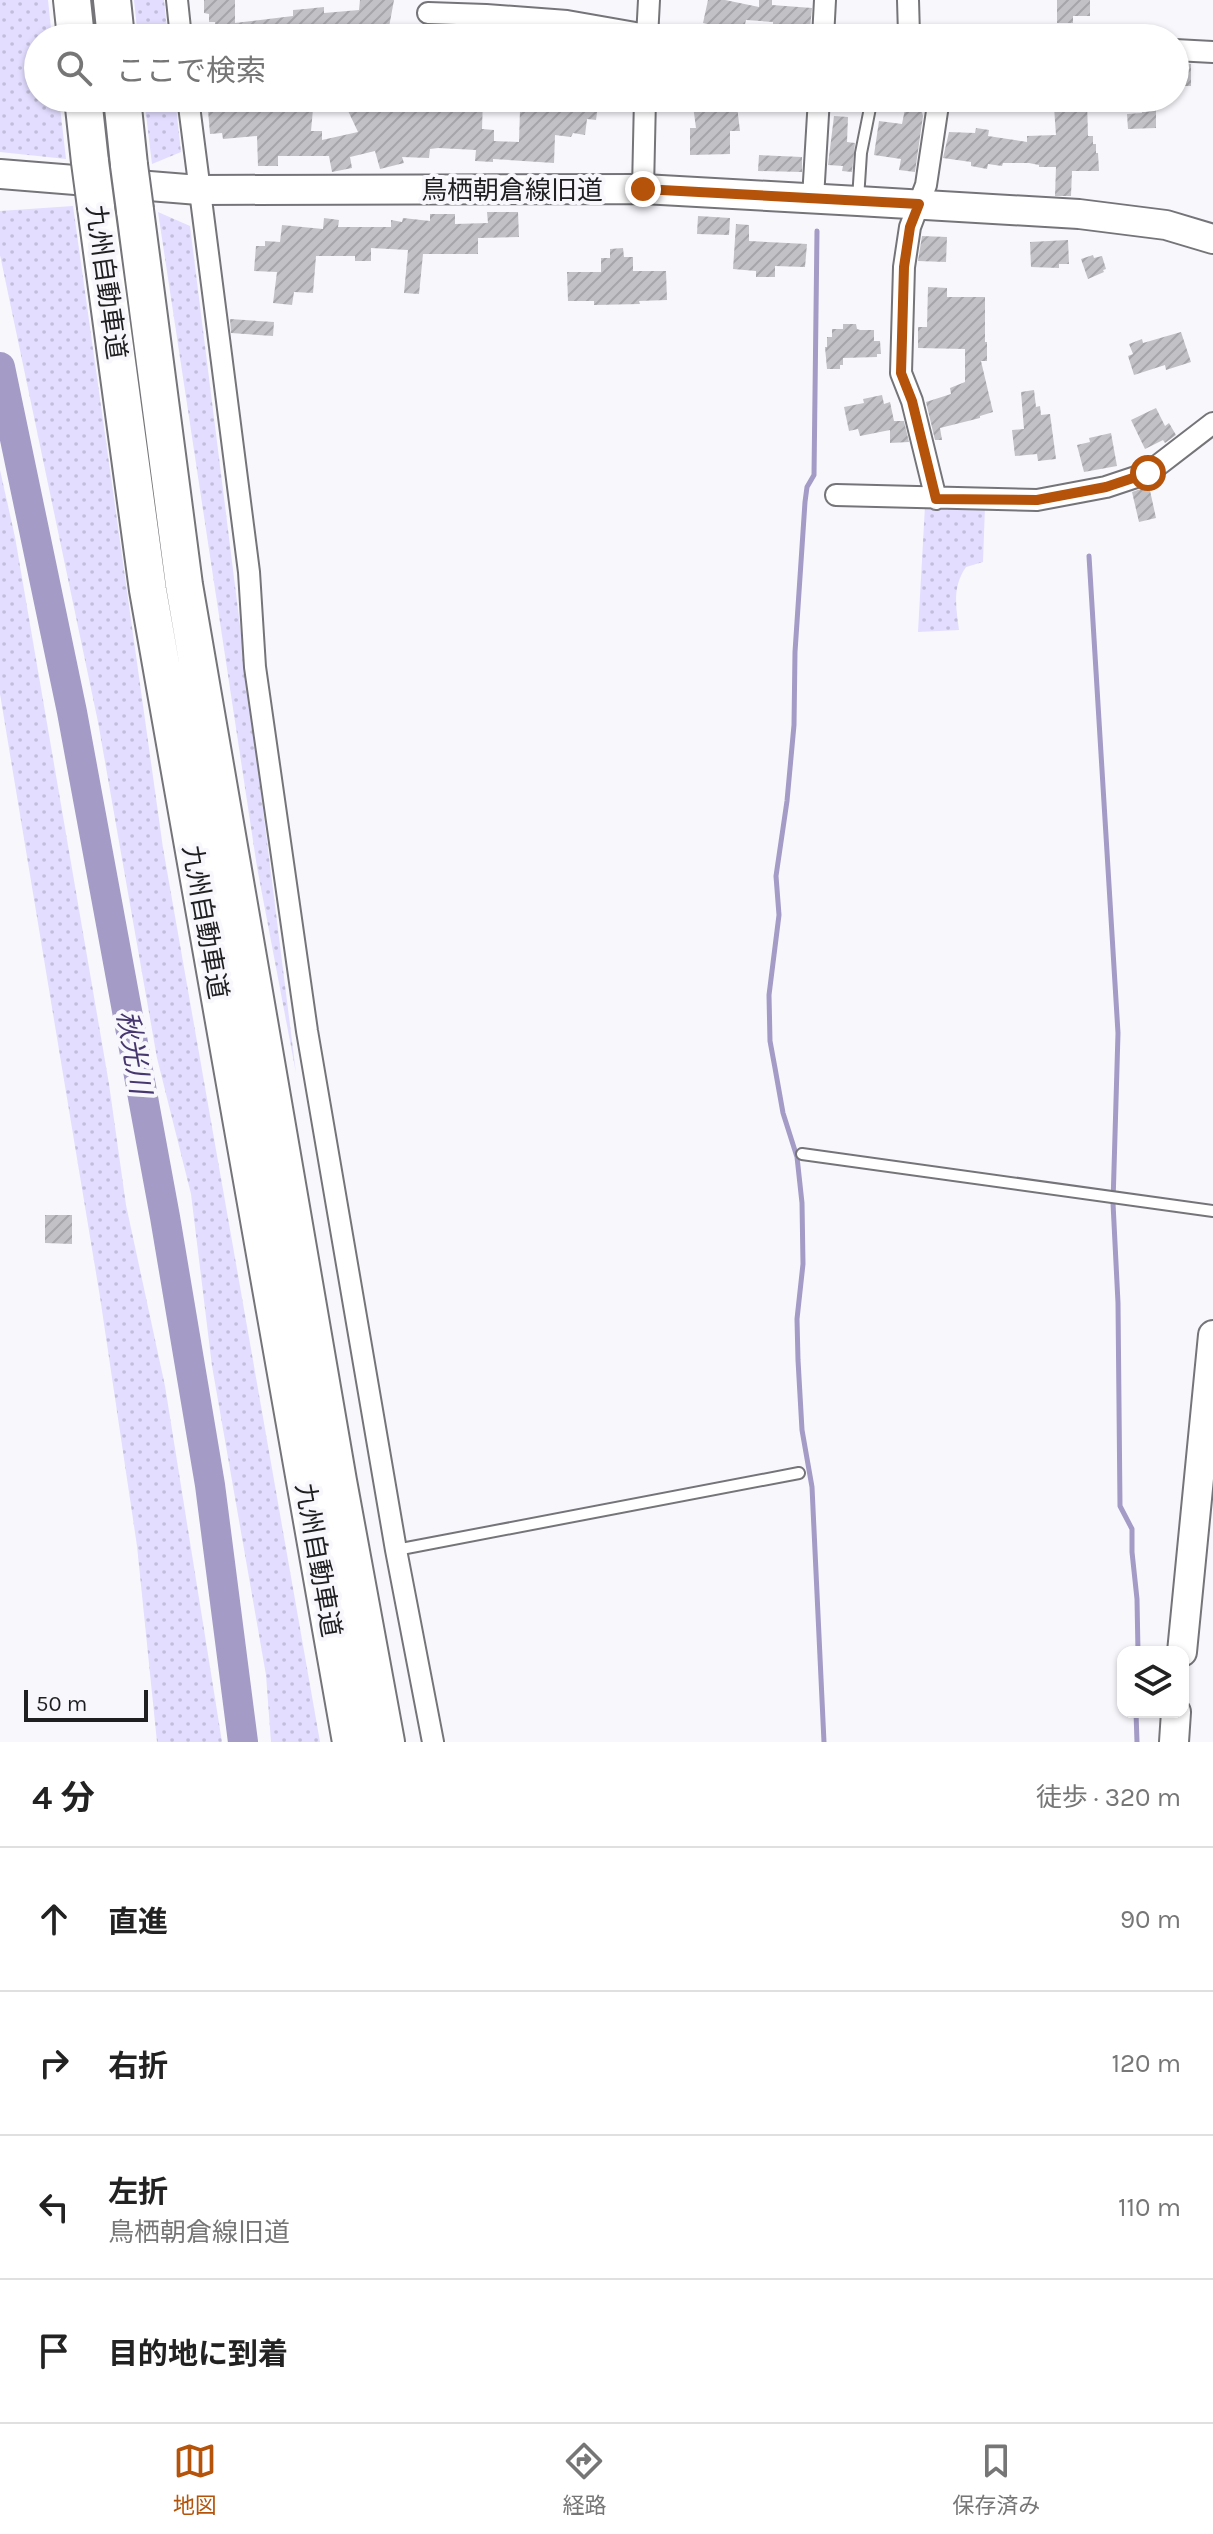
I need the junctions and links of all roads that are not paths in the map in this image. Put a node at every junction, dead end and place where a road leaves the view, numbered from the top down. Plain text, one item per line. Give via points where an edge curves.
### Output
1 (72, 0) edge
2 (112, 0) edge
3 (177, 0) edge
4 (565, 0) edge
5 (649, 0) edge
6 (825, 0) edge
7 (908, 0) edge
8 (493, 10) edge
9 (428, 13) dead end
10 (567, 21) junction
11 (75, 24) edge
12 (115, 24) edge
13 (180, 24) edge
14 (583, 24) edge
15 (648, 24) edge
16 (824, 24) edge
17 (909, 24) edge
18 (1189, 51) edge
19 (1213, 52) edge
20 (85, 112) edge
21 (123, 112) edge
22 (190, 112) edge
23 (645, 112) edge
24 (818, 112) edge
25 (869, 112) edge
26 (937, 112) edge
27 (0, 174) edge
28 (643, 189) junction
29 (199, 190) junction
30 (813, 198) junction
31 (858, 201) junction
32 (919, 204) junction
33 (1213, 239) edge
34 (1213, 423) edge
35 (836, 495) dead end
36 (936, 499) junction
37 (802, 1154) dead end
38 (1213, 1211) edge
39 (1213, 1335) edge
40 (799, 1473) dead end
41 (396, 1550) junction
42 (1183, 1646) edge
43 (1176, 1718) edge
44 (351, 1742) edge
45 (386, 1742) edge
46 (433, 1742) edge
47 (1174, 1742) edge

1 - 11 highway
2 - 12 highway
3 - 13 street
4 - 10 street
5 - 15 street
6 - 16 street
7 - 17 street
8 - 9 street
8 - 10 street
10 - 14 street
18 - 19 street
20 - 44 highway, 九州自動車道, bridge via 148,590
21 - 45 highway, 九州自動車道, bridge via 184,585
22 - 29 street
23 - 28 street
24 - 30 street
25 - 31 lane
26 - 32 street
27 - 29 street, 鳥栖朝倉線旧道
28 - 29 street, 鳥栖朝倉線旧道
28 - 30 street, 鳥栖朝倉線旧道
29 - 41 street via 249,572 255,667 304,1016
30 - 31 street, 鳥栖朝倉線旧道
31 - 32 street, 鳥栖朝倉線旧道
32 - 33 street, 鳥栖朝倉線旧道 via 1079,214 1166,225
32 - 36 street via 904,267 901,373
34 - 36 street via 1148,473 1106,487 1037,500
35 - 36 street
37 - 38 lane
39 - 42 street
40 - 41 lane
41 - 46 street
43 - 47 street

